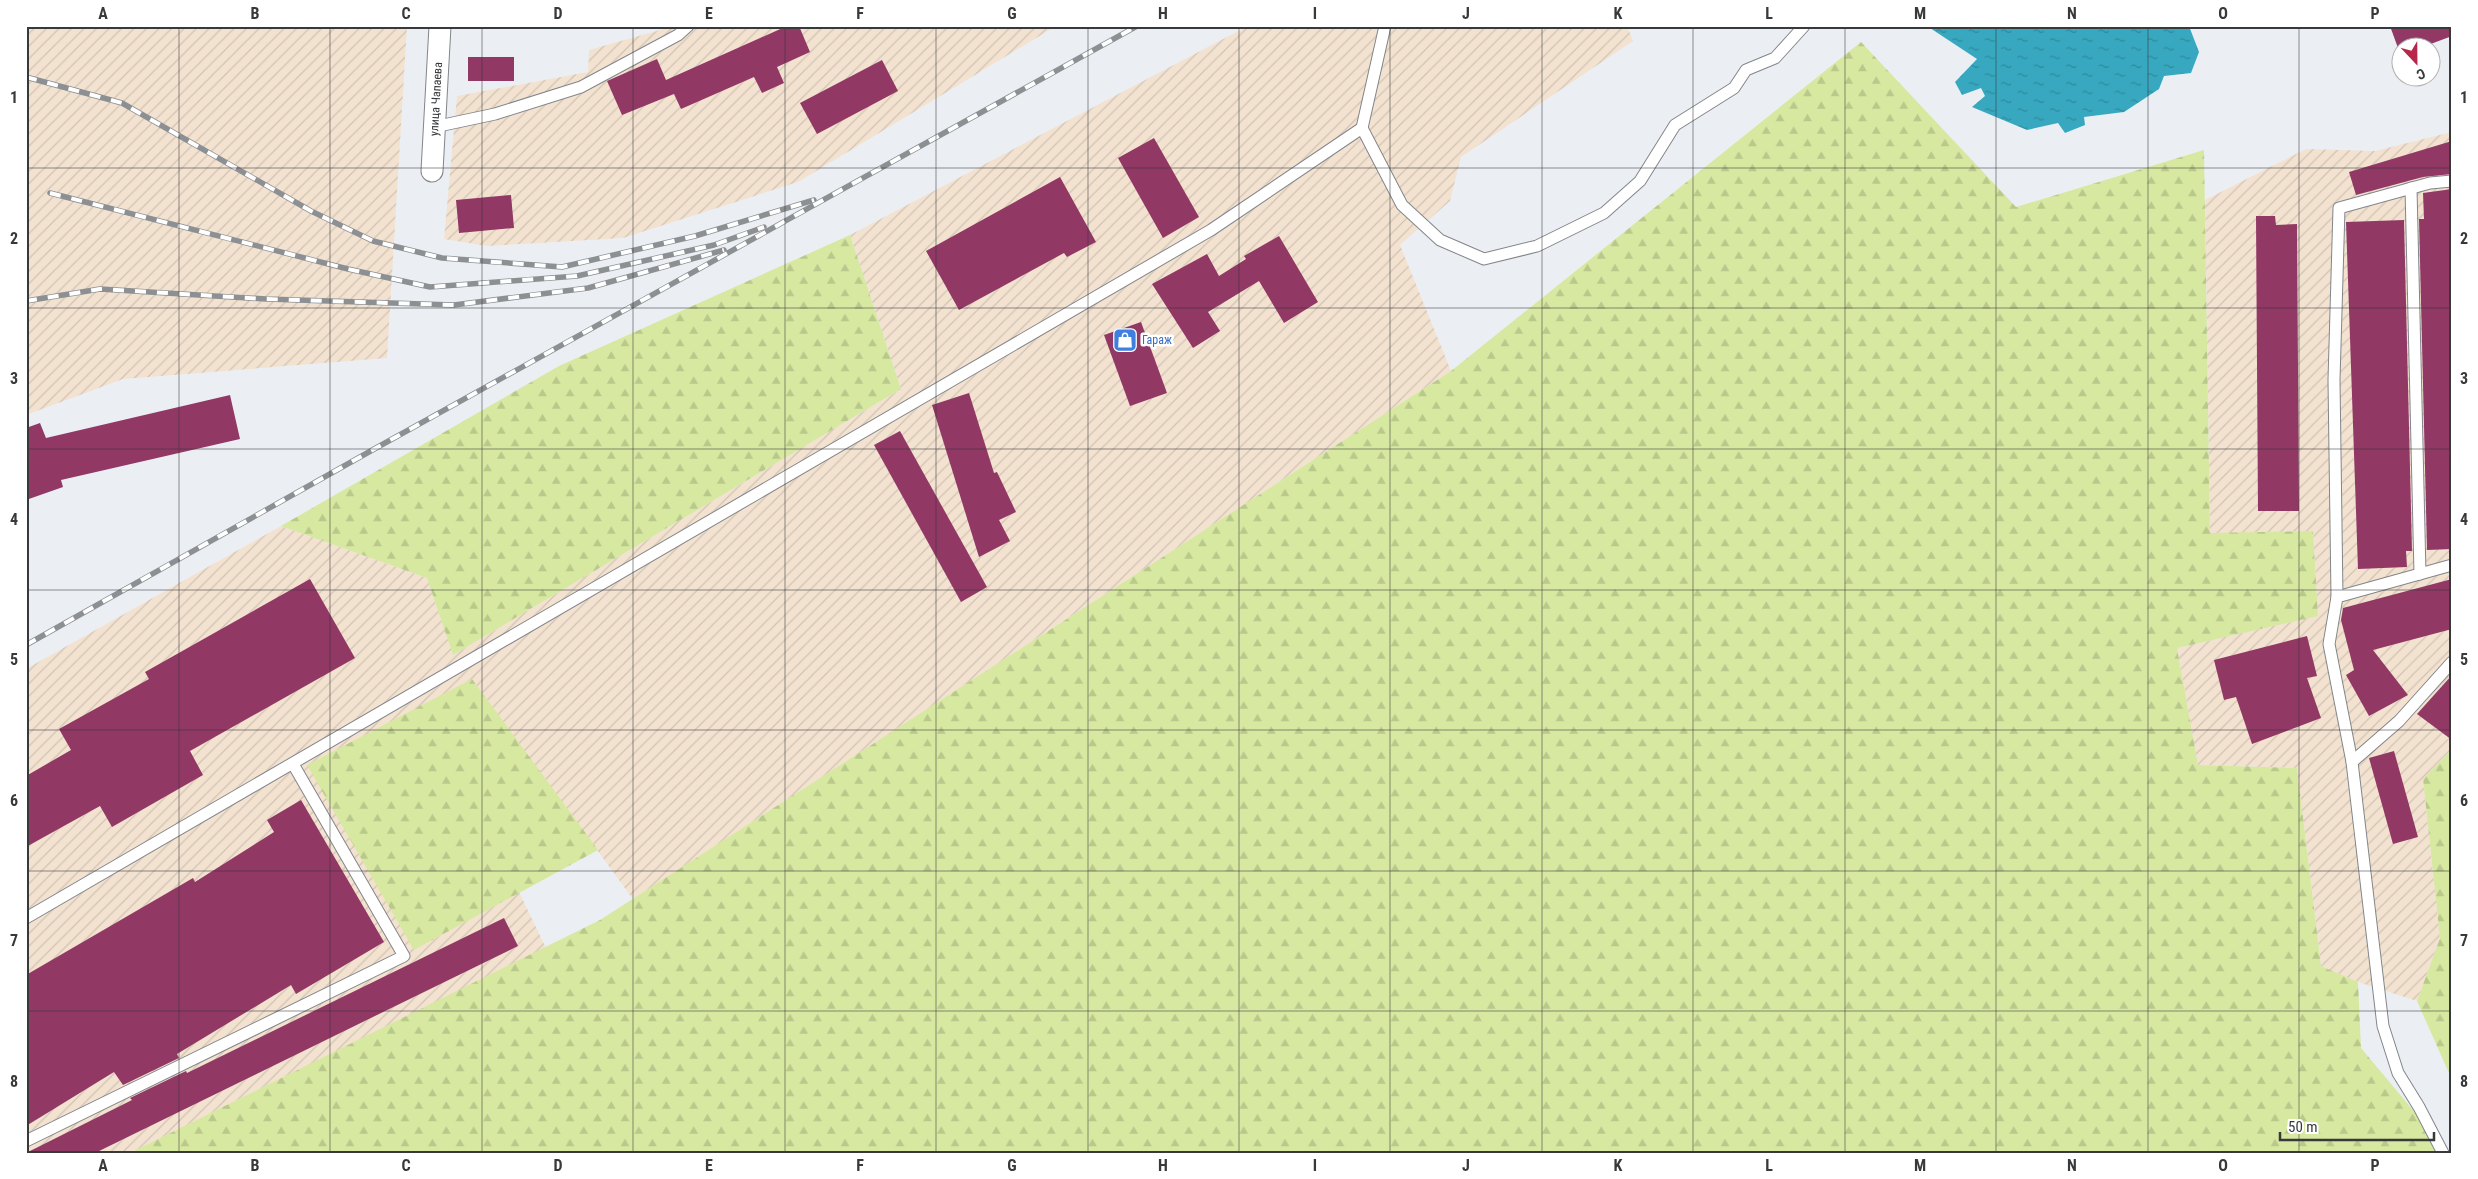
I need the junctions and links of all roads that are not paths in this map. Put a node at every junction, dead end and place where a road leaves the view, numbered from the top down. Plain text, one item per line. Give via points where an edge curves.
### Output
1 (440, 26) edge
2 (688, 26) edge
3 (1385, 26) edge
4 (1804, 26) edge
5 (434, 127) junction
6 (1362, 128) junction
7 (432, 171) dead end
8 (2452, 181) edge
9 (2411, 188) junction
10 (2452, 565) edge
11 (2420, 574) junction
12 (2338, 597) junction
13 (2452, 662) edge
14 (2352, 762) junction
15 (293, 764) junction
16 (26, 918) edge
17 (26, 1141) edge
18 (2443, 1153) edge

1 - 5 street, улица Чапаева
2 - 5 lane via 678,35 581,87 495,114
3 - 6 lane
4 - 6 lane via 1775,58 1746,70 1734,88 1675,124 1640,181 1604,213 1537,246 1484,259 1440,240 1402,205
5 - 7 street, улица Чапаева
6 - 15 lane via 1212,230
8 - 9 lane via 2430,182
9 - 11 lane
9 - 12 lane via 2340,208 2334,380
10 - 11 lane
11 - 12 lane
12 - 14 lane via 2329,644
13 - 14 lane via 2399,721
14 - 18 lane via 2382,1026 2398,1073
15 - 16 lane
15 - 17 lane via 404,956

